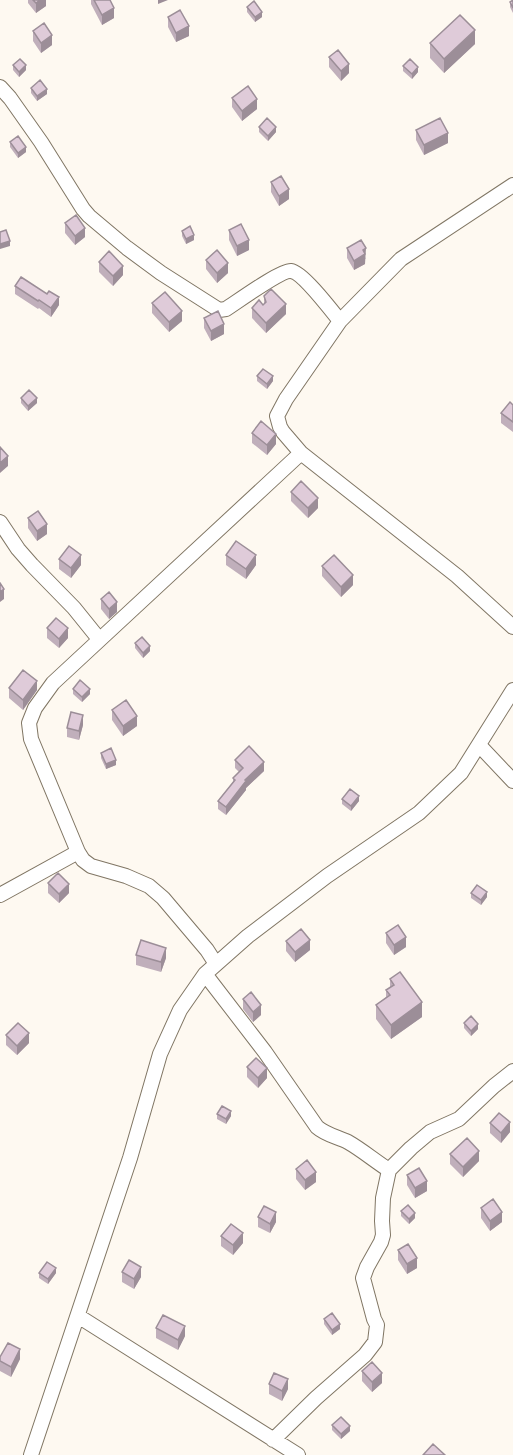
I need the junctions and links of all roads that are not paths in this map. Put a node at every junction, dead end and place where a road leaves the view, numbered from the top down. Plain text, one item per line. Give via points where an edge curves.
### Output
1 (0, 87) edge
2 (513, 185) edge
3 (340, 321) junction
4 (301, 453) junction
5 (0, 522) edge
6 (513, 627) edge
7 (99, 639) junction
8 (513, 690) edge
9 (479, 746) junction
10 (513, 781) edge
11 (78, 852) junction
12 (0, 895) edge
13 (216, 964) junction
14 (205, 974) junction
15 (513, 1071) edge
16 (389, 1170) junction
17 (78, 1316) junction
18 (273, 1440) junction
19 (31, 1455) edge
20 (298, 1455) edge

1 - 3 street via 83,209 161,273 219,310 291,271 302,276
2 - 3 street via 401,259
3 - 4 street via 278,416 283,432
4 - 6 street via 457,576
4 - 7 street
5 - 7 street via 32,566
7 - 11 street via 53,683 29,723 31,739
8 - 9 street
9 - 10 street
9 - 13 street via 461,773 419,813 327,876
11 - 12 street
11 - 13 street via 92,866 149,886
13 - 14 street
14 - 16 street via 266,1052 317,1127 352,1144
14 - 17 street via 180,1010 160,1054
15 - 16 street via 459,1119 430,1132
16 - 18 street via 383,1198 383,1235 363,1278 377,1325 375,1342
17 - 18 street
17 - 19 street
18 - 20 street

